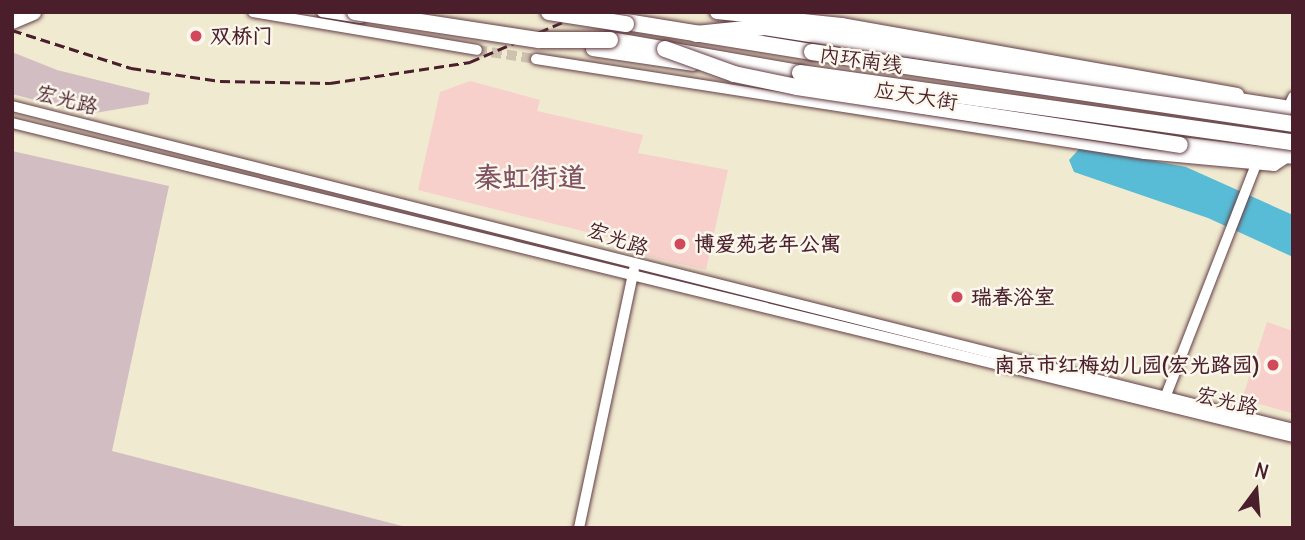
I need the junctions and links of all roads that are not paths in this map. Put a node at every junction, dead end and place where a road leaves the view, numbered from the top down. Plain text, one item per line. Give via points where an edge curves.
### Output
1 (33, 12) edge
2 (253, 12) edge
3 (322, 12) edge
4 (355, 12) edge
5 (424, 12) edge
6 (550, 12) edge
7 (592, 12) edge
8 (717, 12) edge
9 (12, 21) edge
10 (626, 24) junction
11 (468, 34) dead end
12 (696, 34) junction
13 (610, 40) junction
14 (593, 49) dead end
15 (664, 49) junction
16 (477, 50) tunnel mouth
17 (537, 59) tunnel mouth
18 (1290, 105) edge
19 (12, 106) edge
20 (12, 122) edge
21 (1293, 124) edge
22 (1291, 152) edge
23 (1258, 164) junction
24 (634, 272) junction
25 (1163, 402) junction
26 (1293, 429) edge
27 (1293, 437) edge
28 (579, 528) edge

1 - 9 highway
2 - 16 street
3 - 11 street
4 - 13 highway, bridge via 539,40
5 - 13 highway, 内环南线, bridge
6 - 10 highway, 内环南线, bridge
7 - 10 highway, bridge
8 - 18 main road via 841,25 1196,83
10 - 12 highway, 内环南线
12 - 18 highway via 765,27
12 - 21 highway, 内环南线, bridge
13 - 15 highway, 内环南线
14 - 23 main road, 应天大街
15 - 22 highway, 内环南线, bridge
15 - 23 highway, bridge via 734,74 797,87 1180,145
17 - 23 street, 应天大街 via 1145,154
18 - 23 street
19 - 24 street, 宏光路 via 614,254
20 - 24 street, 宏光路
22 - 23 main road, 应天大街
23 - 25 street
24 - 25 street, 宏光路
24 - 28 street
25 - 26 street, 宏光路
25 - 27 street, 宏光路

